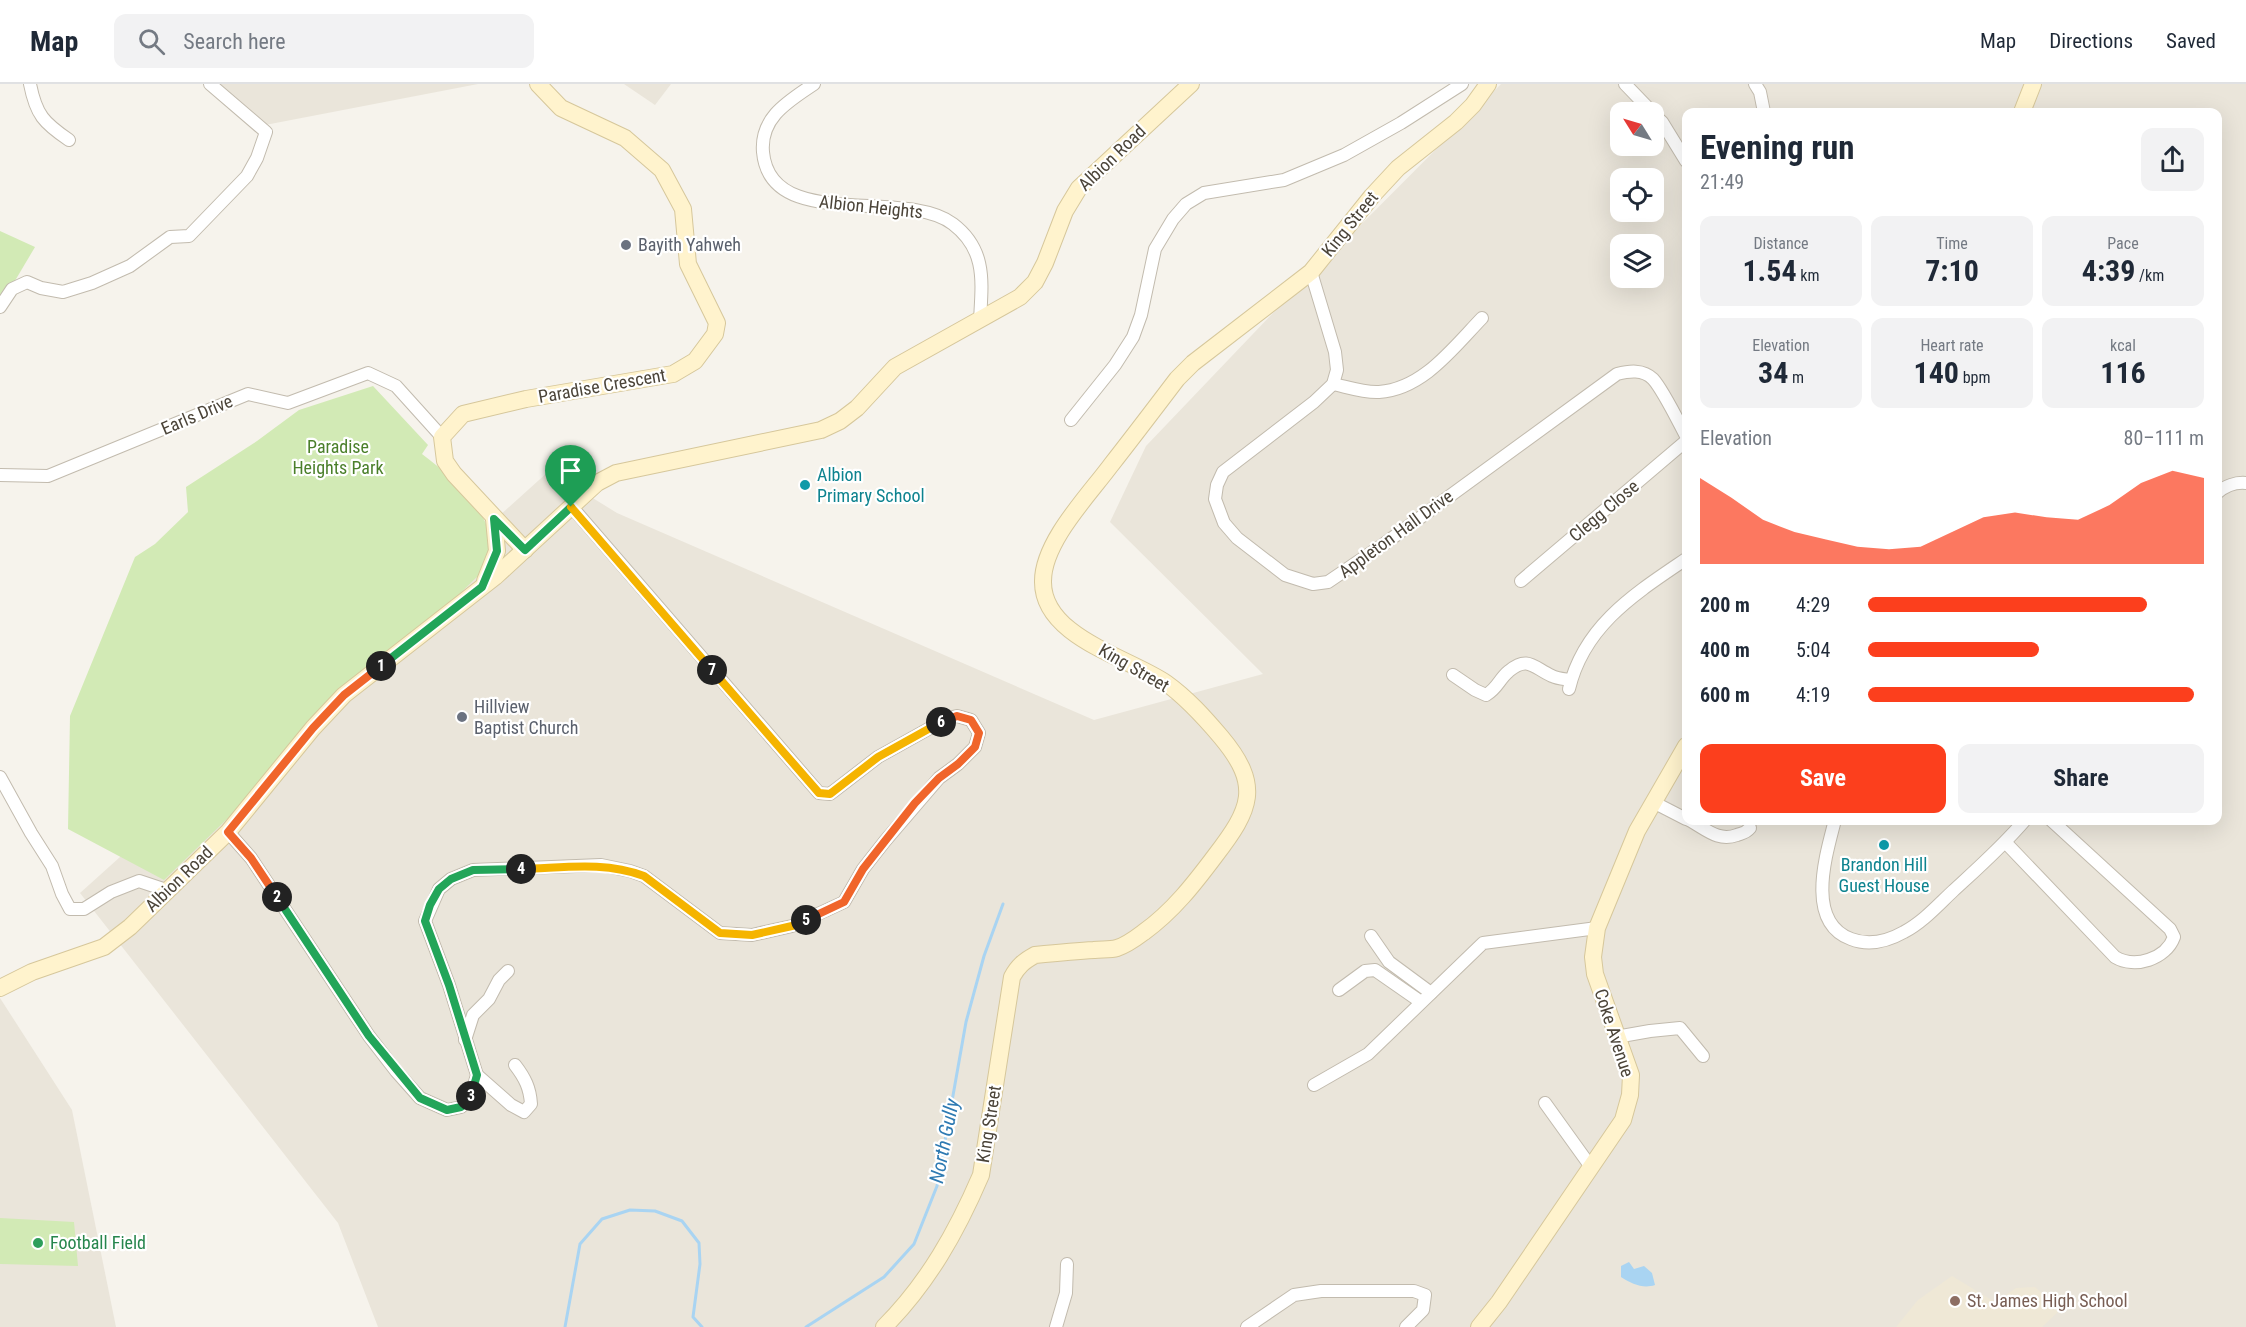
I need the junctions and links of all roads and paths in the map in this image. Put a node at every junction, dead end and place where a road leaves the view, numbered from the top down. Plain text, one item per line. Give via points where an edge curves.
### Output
1 (30, 84) edge
2 (538, 84) edge
3 (814, 84) edge
4 (1191, 84) edge
5 (1462, 84) edge
6 (1488, 84) edge
7 (1625, 84) edge
8 (1755, 84) edge
9 (2032, 84) edge
10 (212, 85) edge
11 (1642, 102) edge
12 (1763, 108) edge
13 (2023, 108) edge
14 (1664, 125) edge
15 (69, 140) dead end
16 (1682, 154) edge
17 (1311, 272) junction
18 (0, 307) edge
19 (1482, 318) dead end
20 (980, 320) junction
21 (1333, 384) junction
22 (1071, 420) dead end
23 (1682, 429) edge
24 (442, 437) junction
25 (1682, 444) edge
26 (0, 475) edge
27 (2246, 483) edge
28 (2222, 489) edge
29 (571, 507) junction
30 (494, 519) junction
31 (519, 555) junction
32 (1682, 562) edge
33 (1521, 581) dead end
34 (482, 587) junction
35 (1453, 675) dead end
36 (1682, 753) edge
37 (0, 777) edge
38 (1653, 802) junction
39 (1682, 817) edge
40 (1696, 825) edge
41 (1834, 825) edge
42 (2021, 825) edge
43 (2056, 825) edge
44 (1750, 828) dead end
45 (228, 832) junction
46 (2006, 843) junction
47 (166, 890) junction
48 (1597, 928) junction
49 (1371, 936) dead end
50 (508, 971) dead end
51 (0, 988) edge
52 (1339, 990) dead end
53 (1431, 993) junction
54 (1421, 1002) junction
55 (1616, 1037) junction
56 (465, 1041) junction
57 (1702, 1056) dead end
58 (515, 1065) dead end
59 (477, 1075) junction
60 (1314, 1085) dead end
61 (1545, 1103) dead end
62 (1591, 1167) junction
63 (1067, 1264) dead end
64 (884, 1327) edge
65 (1056, 1327) edge
66 (1247, 1327) edge
67 (1406, 1327) edge
68 (1479, 1327) edge

1 - 15 street via 45,124
2 - 24 street, Paradise Crescent via 561,108 626,138 662,170 683,209 688,264 717,322 715,334 695,361 673,374 463,414
3 - 20 street, Albion Heights via 780,108 765,132 764,159 775,183 808,201 912,208 952,223 968,238 978,256 982,277
4 - 20 street, Albion Road via 1079,188 1035,282 1020,297
5 - 22 street via 1344,155 1284,180 1204,193 1186,204 1155,249 1133,337
6 - 17 street, King Street via 1456,122 1398,168
7 - 11 street
8 - 12 street
9 - 13 street
10 - 18 street via 266,132 248,176 189,236 170,237 130,266 63,292 27,282 12,289
14 - 16 street
17 - 21 street via 1335,352 1337,370
17 - 64 street, King Street via 1177,379 1064,528 1048,556 1043,580 1045,599 1056,619 1083,639 1165,682 1195,707 1242,765 1247,781 1244,813 1188,892 1134,939 1117,948 1035,955 1017,968 1012,977 981,1175 933,1268
19 - 21 street via 1422,377 1400,388 1377,393
20 - 29 street, Albion Road via 895,367 840,422 821,430 616,473 597,483
21 - 23 street, Appleton Hall Drive via 1223,472 1215,499 1224,523 1237,538 1285,575 1313,584 1328,582 1384,544 1617,374 1641,372 1652,378
24 - 26 street, Earls Drive via 396,386 368,373 288,403 248,394 48,476
24 - 30 street via 445,461
25 - 33 street, Clegg Close
27 - 28 street
29 - 31 street, Albion Road
29 - 56 street via 819,793 830,794 878,757 948,718 971,720 979,733 975,747 915,803 863,869 844,902 792,926 752,935 720,933 644,876 601,865 473,870 451,879 439,889 425,921
30 - 31 street
30 - 34 street via 497,551
31 - 34 street, Albion Road
32 - 35 street via 1628,598 1594,634 1570,685 1530,663 1518,664 1486,695
34 - 45 street, Albion Road via 344,695
36 - 38 street, Coke Avenue
37 - 47 street via 52,866 70,909 84,909 139,881
38 - 39 street
38 - 48 street, Coke Avenue via 1636,831
40 - 44 street via 1726,839
41 - 46 street via 1824,862 1826,914 1839,933 1866,943 1905,932
42 - 46 street
43 - 46 street via 2170,929 2174,937 2170,945 2140,963 2115,957
45 - 47 street, Albion Road
45 - 59 street via 251,858 369,1036 420,1098 447,1110 461,1107 471,1096
47 - 51 street, Albion Road via 104,947 32,972
48 - 53 street via 1484,943
48 - 55 street, Coke Avenue via 1595,974
49 - 53 street via 1389,962
50 - 56 street via 473,1014
52 - 54 street via 1365,971 1375,970
53 - 54 street
54 - 60 street via 1368,1054
55 - 57 street via 1680,1028
55 - 62 street, Coke Avenue via 1631,1075 1630,1095 1623,1120
56 - 59 street
58 - 59 street via 525,1077 530,1093 531,1104 524,1112
61 - 62 street
62 - 68 street, Coke Avenue
63 - 65 street via 1066,1293
66 - 67 street via 1294,1295 1321,1291 1414,1291 1425,1295 1423,1310

